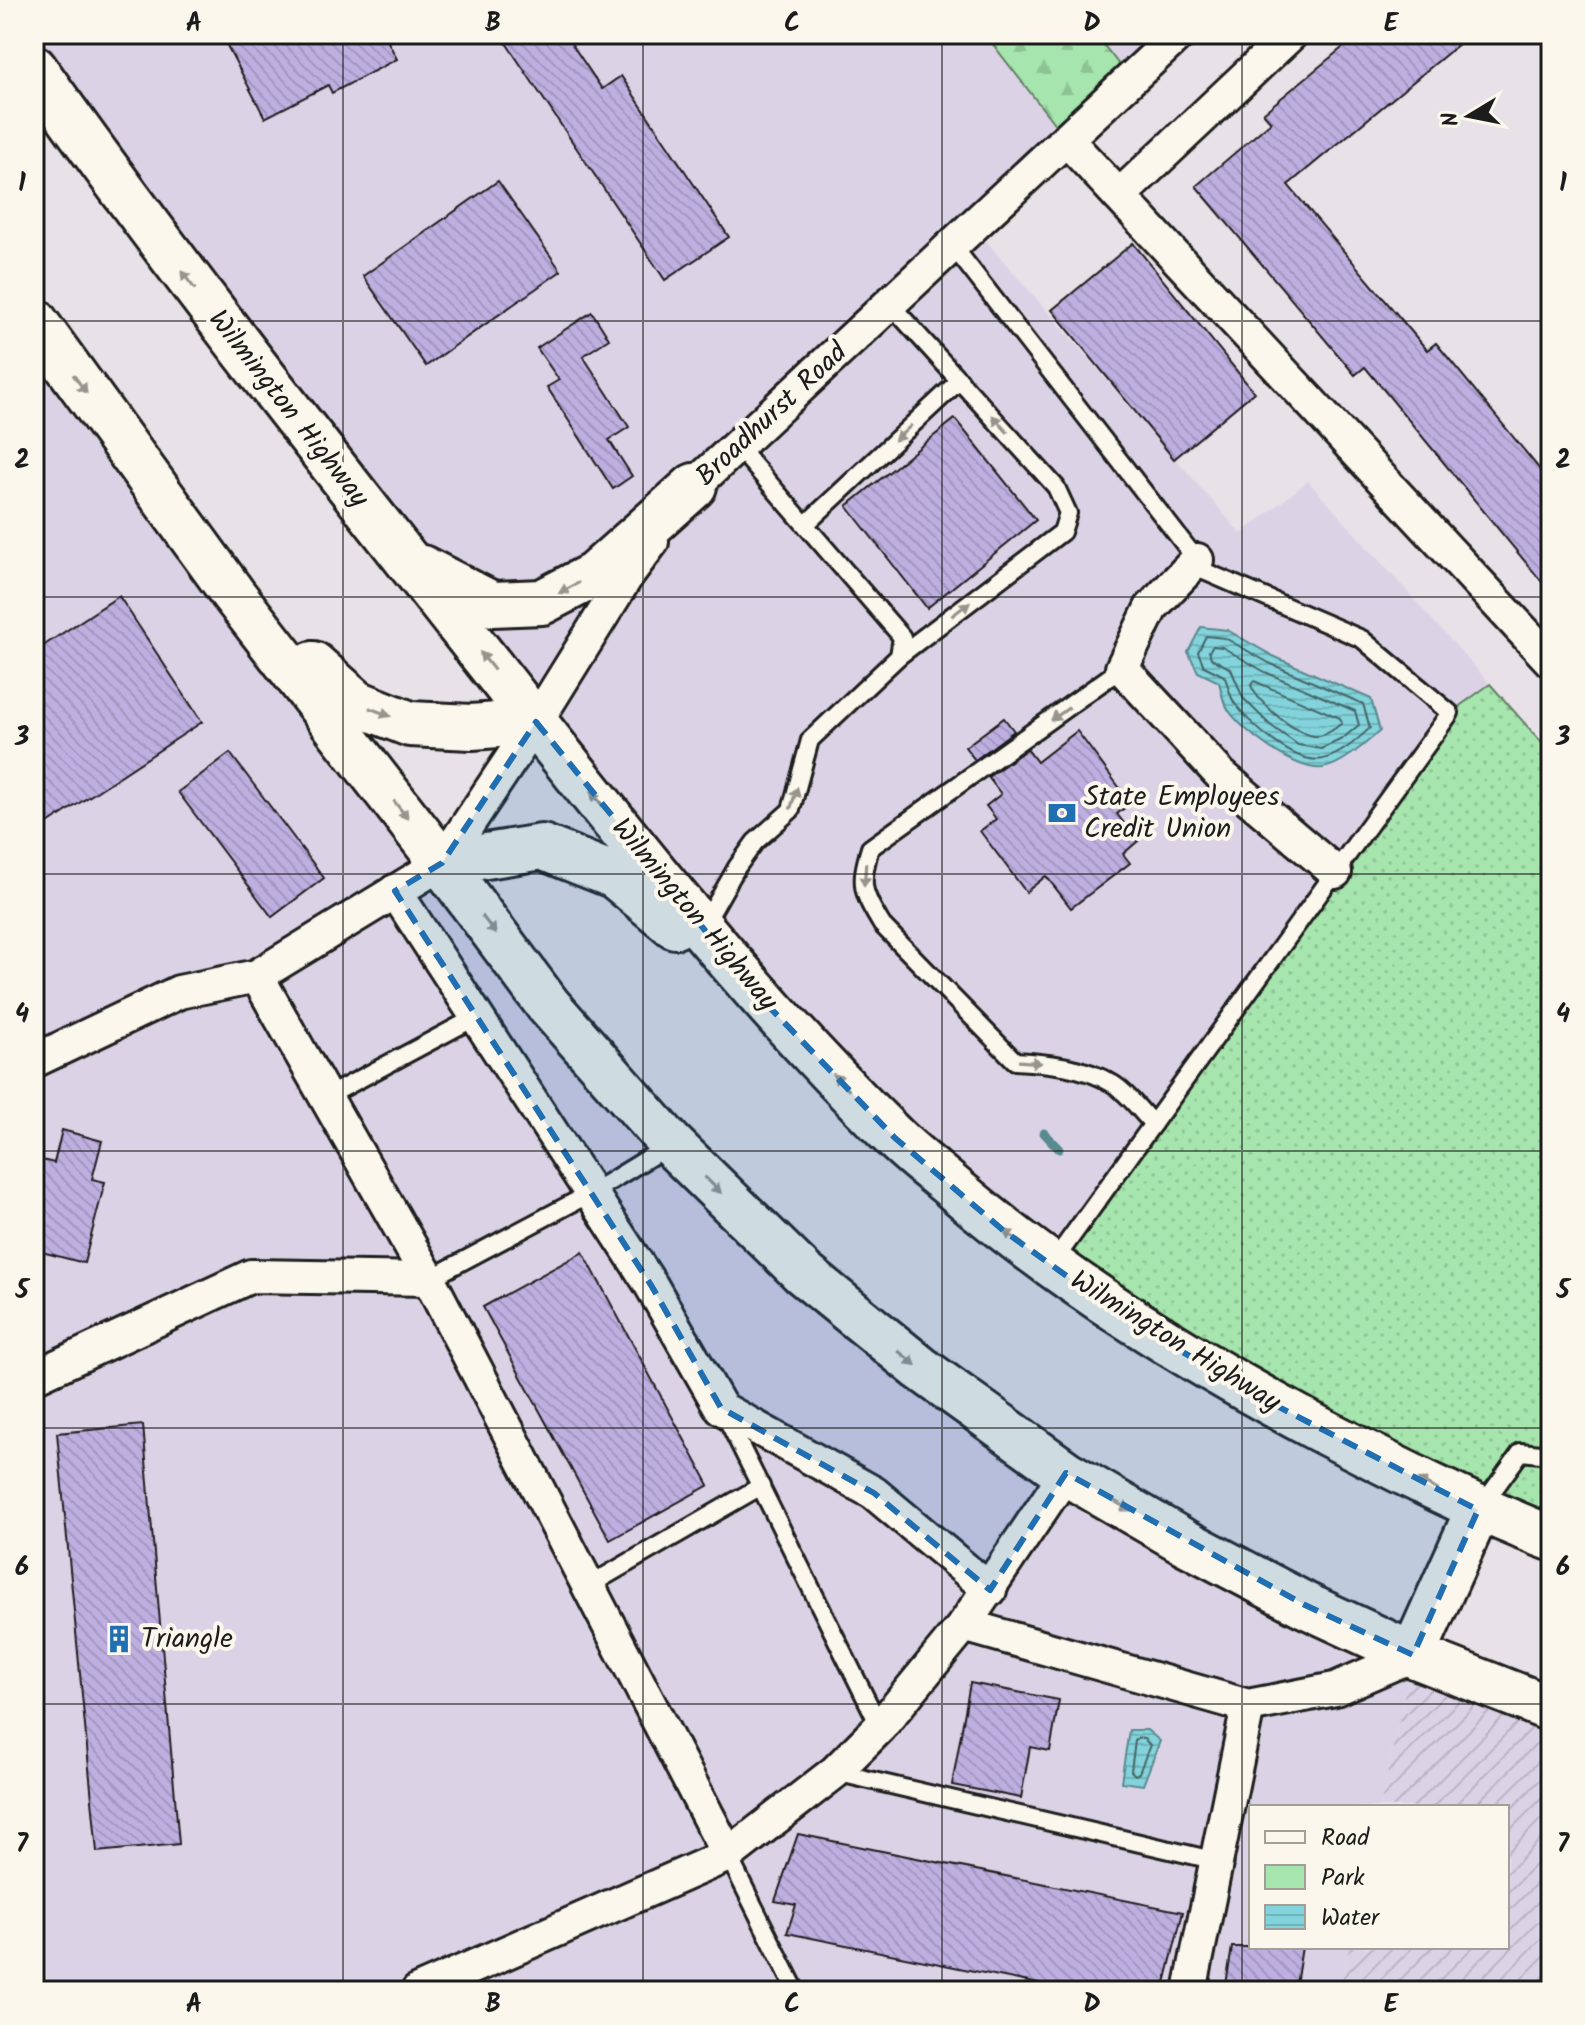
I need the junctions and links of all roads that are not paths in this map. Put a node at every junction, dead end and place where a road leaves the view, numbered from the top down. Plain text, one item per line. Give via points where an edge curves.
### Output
1 (1179, 34) edge
2 (1291, 34) edge
3 (34, 68) edge
4 (1067, 140) junction
5 (1119, 196) junction
6 (953, 246) junction
7 (890, 304) junction
8 (34, 320) edge
9 (960, 380) junction
10 (737, 446) junction
11 (694, 486) junction
12 (806, 524) junction
13 (407, 560) junction
14 (1197, 560) junction
15 (233, 594) junction
16 (899, 656) junction
17 (1551, 661) edge
18 (1122, 668) junction
19 (536, 722) junction
20 (442, 863) junction
21 (1335, 872) junction
22 (395, 891) junction
23 (702, 929) junction
24 (257, 976) junction
25 (755, 992) junction
26 (476, 1017) junction
27 (34, 1061) edge
28 (326, 1097) junction
29 (1153, 1124) junction
30 (671, 1144) junction
31 (591, 1193) junction
32 (1051, 1265) junction
33 (429, 1279) junction
34 (34, 1377) edge
35 (721, 1408) junction
36 (1551, 1455) edge
37 (1066, 1473) junction
38 (761, 1486) junction
39 (1478, 1510) junction
40 (1551, 1538) edge
41 (588, 1586) junction
42 (990, 1590) junction
43 (964, 1625) junction
44 (1413, 1655) junction
45 (1248, 1706) junction
46 (1551, 1709) edge
47 (880, 1727) junction
48 (835, 1772) junction
49 (728, 1855) junction
50 (1217, 1861) junction
51 (418, 1991) edge
52 (796, 1991) edge
53 (1190, 1991) edge

1 - 4 street, Broadhurst Road
2 - 5 street
13 -> 3 main road, Wilmington Highway via 226,330
4 - 5 street
4 - 6 street, Broadhurst Road
5 - 17 street
6 - 7 street, Broadhurst Road
6 - 14 lane
7 - 9 lane
7 - 10 street, Broadhurst Road
8 -> 15 main road
9 -> 12 lane
16 -> 9 lane via 1062,532 1068,513 1056,487
10 - 11 street, Broadhurst Road
10 - 12 lane
11 -> 13 main road via 594,575 542,602 492,604
11 - 19 street, Broadhurst Road via 628,574
12 - 16 lane via 902,637
19 -> 13 main road, Wilmington Highway
14 - 18 street via 1151,608
14 - 21 lane via 1206,572 1362,639 1450,713
15 -> 19 main road via 357,703 410,724
15 -> 20 main road
23 -> 16 lane via 755,842 791,810 810,740
18 - 21 street via 1221,775
18 -> 29 lane via 870,848 862,874 866,898 882,925 1015,1061 1082,1070 1114,1084
19 - 20 street, Broadhurst Road
23 -> 19 main road, Wilmington Highway
20 - 22 street
20 - 25 main road via 542,847 615,876
20 -> 30 main road via 548,1005
21 - 29 lane
22 - 24 street
22 - 26 street
23 - 25 main road, Wilmington Highway
24 - 27 street via 179,992
24 - 28 street
32 -> 25 main road, Wilmington Highway via 895,1138
26 - 28 lane
26 - 31 street
28 - 33 street
29 - 32 lane
30 - 31 lane
30 -> 37 main road via 803,1273 920,1368
31 - 33 lane
31 - 35 street
39 -> 32 main road, Wilmington Highway via 1250,1392 1124,1317
33 - 34 street via 251,1276
33 - 41 street
35 - 38 lane
35 - 42 street via 874,1493
36 - 39 lane via 1521,1452
37 - 42 street
37 -> 44 main road via 1305,1605
38 - 41 lane
38 - 47 lane
39 - 40 main road, Wilmington Highway
39 - 44 main road
41 - 49 street
42 - 43 street
43 - 45 street
43 - 47 street
44 - 45 street via 1335,1689
44 - 46 main road
45 - 50 street
47 - 48 street
48 - 49 street
48 - 50 lane
49 - 51 street
49 - 52 lane
50 - 53 street

